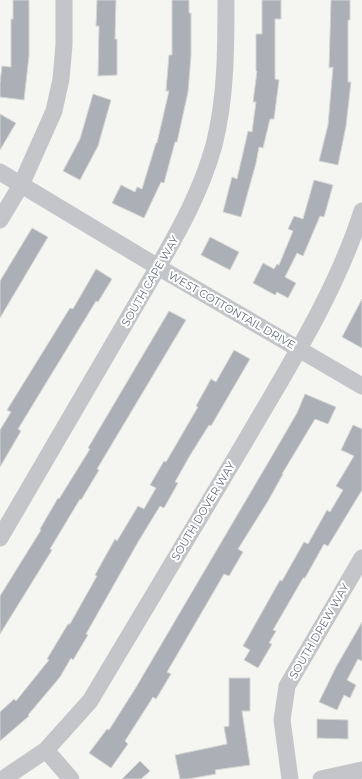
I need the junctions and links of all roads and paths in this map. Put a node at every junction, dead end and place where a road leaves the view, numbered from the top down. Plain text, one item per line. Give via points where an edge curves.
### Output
1 (64, 0) edge
2 (226, 0) edge
3 (0, 172) edge
4 (21, 185) junction
5 (362, 211) edge
6 (0, 220) edge
7 (158, 267) junction
8 (299, 349) junction
9 (362, 386) edge
10 (0, 538) edge
11 (362, 558) edge
12 (46, 750) junction
13 (362, 770) edge
14 (3, 779) edge
15 (71, 779) edge
16 (290, 779) edge
17 (321, 779) edge

1 - 4 street via 63,66 59,91 48,125
2 - 7 street, SOUTH CAPE WAY via 223,92 214,146 194,199
3 - 4 street, WEST COTTONTAIL DRIVE
4 - 6 street
4 - 7 street, WEST COTTONTAIL DRIVE
5 - 8 street, SOUTH DOVER WAY via 334,284
7 - 8 street, WEST COTTONTAIL DRIVE
7 - 10 street, SOUTH CAPE WAY
8 - 9 street, WEST COTTONTAIL DRIVE
8 - 12 street, SOUTH DOVER WAY via 90,702
11 - 16 street, SOUTH DREW WAY via 287,686 282,720
12 - 14 street, SOUTH DOVER WAY
12 - 15 street
13 - 17 street

